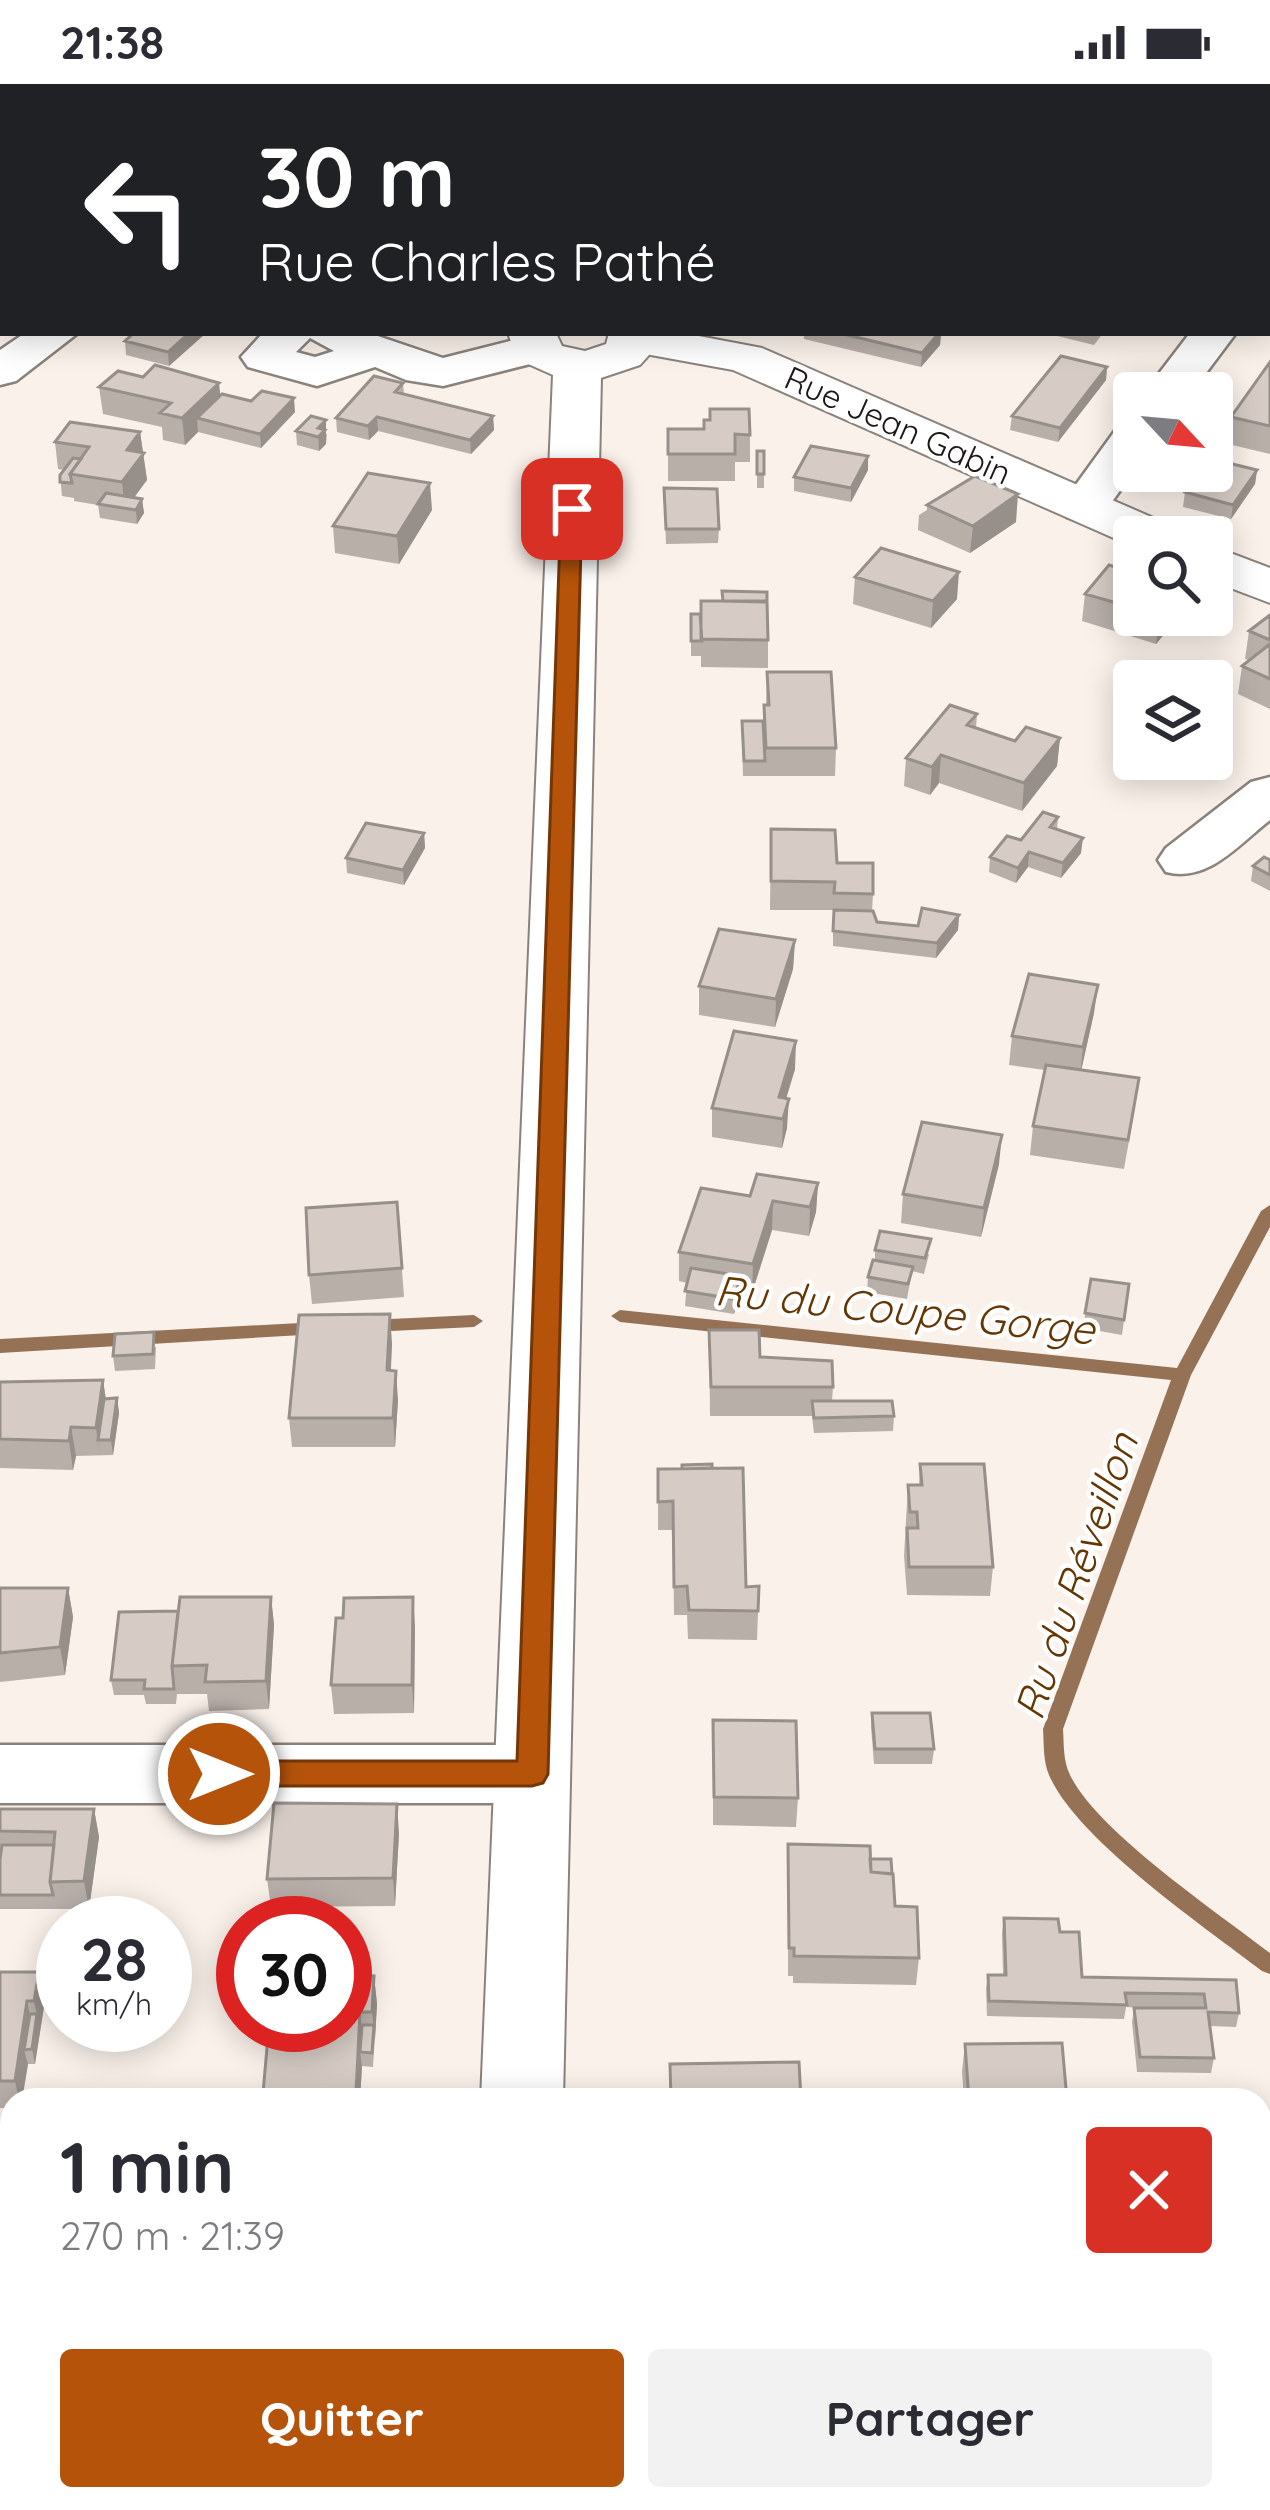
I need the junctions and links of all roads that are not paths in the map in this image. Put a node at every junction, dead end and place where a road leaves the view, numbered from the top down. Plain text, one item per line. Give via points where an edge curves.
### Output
1 (51, 336) edge
2 (287, 336) edge
3 (336, 336) edge
4 (634, 336) edge
5 (1211, 336) edge
6 (548, 349) edge
7 (375, 352) junction
8 (0, 370) edge
9 (1183, 372) edge
10 (1113, 467) edge
11 (1084, 507) junction
12 (1113, 519) edge
13 (1233, 571) edge
14 (1270, 587) edge
15 (1270, 793) edge
16 (1185, 860) dead end
17 (0, 1774) edge
18 (532, 1774) junction
19 (522, 2088) edge

1 - 8 street
2 - 7 street via 265,357 317,372
3 - 7 street
4 - 6 main road via 612,361
4 - 11 main road, Rue Jean Gabin via 745,358
5 - 9 street
6 - 7 street via 443,373
6 - 18 main road
10 - 11 street
11 - 12 main road, Rue Jean Gabin
13 - 14 main road
15 - 16 street
17 - 18 street
18 - 19 main road

